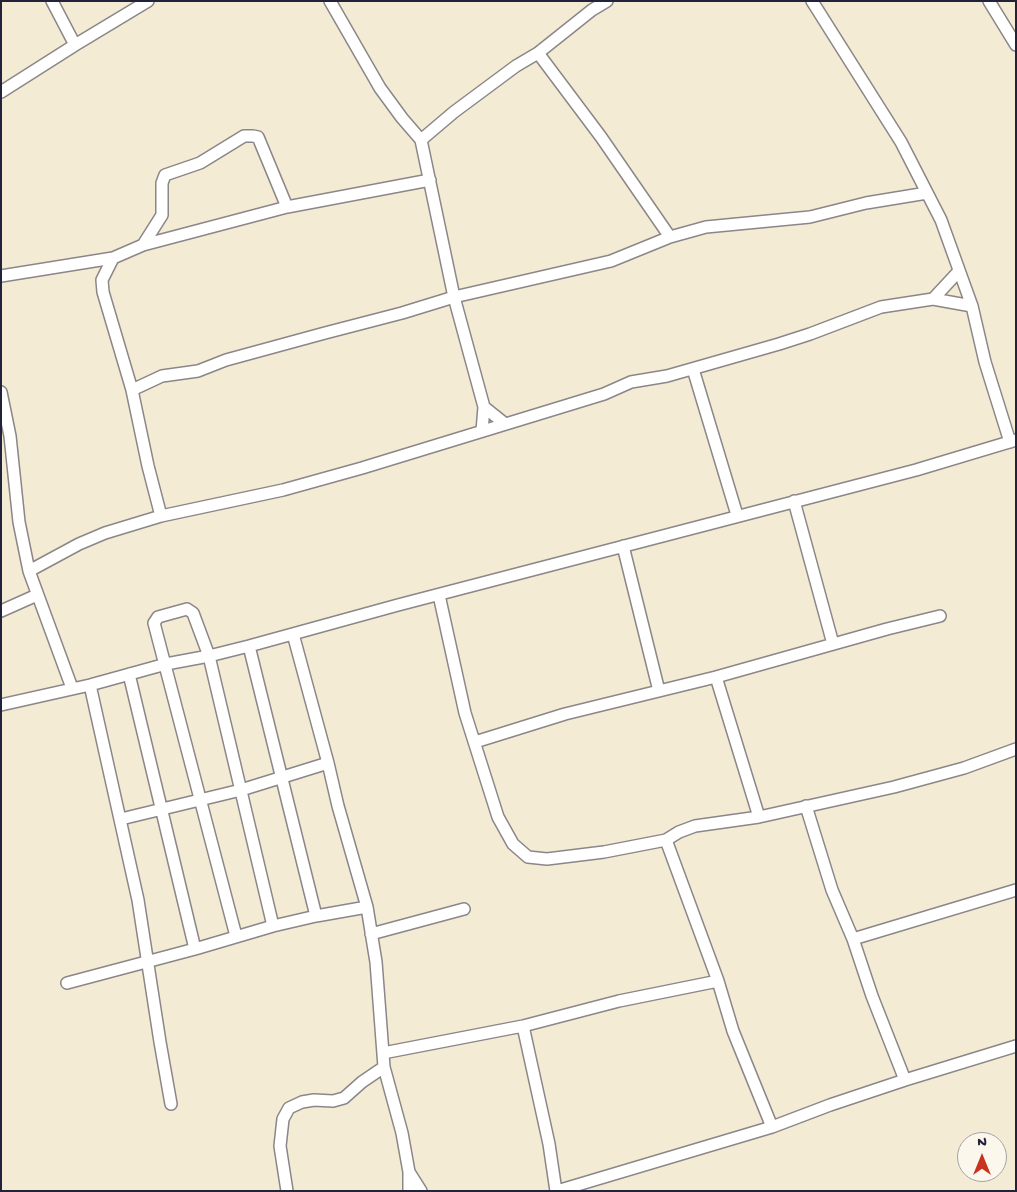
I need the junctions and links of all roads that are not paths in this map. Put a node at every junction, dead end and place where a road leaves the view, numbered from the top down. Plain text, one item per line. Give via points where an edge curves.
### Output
1 (52, 1) edge
2 (148, 1) edge
3 (330, 1) edge
4 (607, 1) edge
5 (812, 1) edge
6 (989, 1) edge
7 (75, 44) junction
8 (1016, 45) edge
9 (538, 53) junction
10 (1, 92) edge
11 (421, 140) junction
12 (430, 180) junction
13 (927, 193) junction
14 (288, 207) junction
15 (670, 237) junction
16 (143, 245) junction
17 (113, 258) junction
18 (959, 270) junction
19 (1, 276) edge
20 (454, 296) junction
21 (933, 299) junction
22 (972, 306) junction
23 (693, 369) junction
24 (132, 390) junction
25 (1, 392) edge
26 (484, 407) junction
27 (504, 423) junction
28 (482, 431) junction
29 (1013, 441) edge
30 (14, 478) junction
31 (1, 481) edge
32 (794, 502) junction
33 (736, 515) junction
34 (161, 516) junction
35 (623, 546) junction
36 (30, 571) junction
37 (438, 595) junction
38 (37, 596) junction
39 (1, 611) edge
40 (940, 616) dead end
41 (293, 634) junction
42 (833, 644) junction
43 (249, 646) junction
44 (209, 656) junction
45 (166, 664) junction
46 (129, 674) junction
47 (716, 676) junction
48 (90, 685) junction
49 (72, 688) junction
50 (659, 690) junction
51 (1, 705) edge
52 (475, 742) junction
53 (1016, 749) edge
54 (328, 763) junction
55 (280, 778) junction
56 (241, 790) junction
57 (200, 800) junction
58 (806, 806) junction
59 (161, 809) junction
60 (759, 816) junction
61 (121, 819) junction
62 (666, 840) junction
63 (1016, 890) edge
64 (367, 907) junction
65 (464, 909) dead end
66 (316, 916) junction
67 (273, 926) junction
68 (371, 934) junction
69 (236, 936) junction
70 (853, 939) junction
71 (195, 949) junction
72 (148, 962) junction
73 (718, 981) junction
74 (67, 983) dead end
75 (523, 1026) junction
76 (1016, 1046) edge
77 (383, 1053) junction
78 (384, 1067) junction
79 (905, 1080) junction
80 (171, 1104) dead end
81 (772, 1127) junction
82 (409, 1172) junction
83 (287, 1191) edge
84 (409, 1191) edge
85 (421, 1191) edge
86 (556, 1191) edge

1 - 7 street
2 - 7 street
3 - 11 street via 380,88
4 - 9 street
5 - 13 street via 900,142
6 - 8 street
7 - 10 street
9 - 11 street via 454,112
9 - 15 street
11 - 12 street
12 - 14 street
12 - 20 street
13 - 15 street via 810,217 706,227
13 - 18 street via 951,244
14 - 16 street
14 - 16 street via 258,137 244,136 200,163 165,175 162,215
15 - 20 street via 611,262
16 - 17 street
17 - 19 street
17 - 24 street via 102,280 102,292
18 - 21 street
18 - 22 street
20 - 24 street via 226,360 198,371 162,376
20 - 26 street
21 - 22 street
21 - 23 street via 881,307 810,334
22 - 29 street via 985,362
23 - 27 street via 631,382 604,394
23 - 33 street
24 - 34 street
25 - 30 street
26 - 27 street
26 - 28 street
27 - 28 street
28 - 34 street via 283,490
29 - 32 street
30 - 31 street
30 - 36 street via 19,522
32 - 33 street
32 - 42 street
33 - 35 street
34 - 36 street via 105,533
35 - 37 street
35 - 50 street
36 - 38 street
37 - 41 street
37 - 52 street
38 - 39 street
38 - 49 street
40 - 42 street
41 - 43 street
41 - 54 street
42 - 47 street
43 - 44 street
43 - 55 street
44 - 45 street
44 - 45 street via 193,613 187,609 158,617 154,623
44 - 56 street
45 - 46 street
45 - 57 street
46 - 48 street
46 - 59 street
47 - 50 street
47 - 60 street
48 - 49 street
48 - 61 street
49 - 51 street
50 - 52 street
52 - 62 street via 498,816 512,844 528,858 594,853
53 - 58 street via 964,768 894,787
54 - 55 street
54 - 64 street
55 - 56 street
55 - 66 street
56 - 57 street
56 - 67 street
57 - 59 street
57 - 69 street
58 - 60 street
58 - 70 street via 832,890
59 - 61 street
59 - 71 street
60 - 62 street via 695,826
61 - 72 street
62 - 73 street
63 - 70 street
64 - 66 street
64 - 68 street
65 - 68 street
66 - 67 street
67 - 69 street
68 - 77 street
69 - 71 street
70 - 79 street
71 - 72 street
72 - 74 street
72 - 80 street
73 - 75 street
73 - 81 street via 733,1031
75 - 77 street
75 - 86 street
76 - 79 street
77 - 78 street
78 - 82 street
78 - 83 street via 344,1098 302,1102 289,1108 283,1118 280,1146
79 - 81 street
81 - 86 street
82 - 84 street
82 - 85 street

